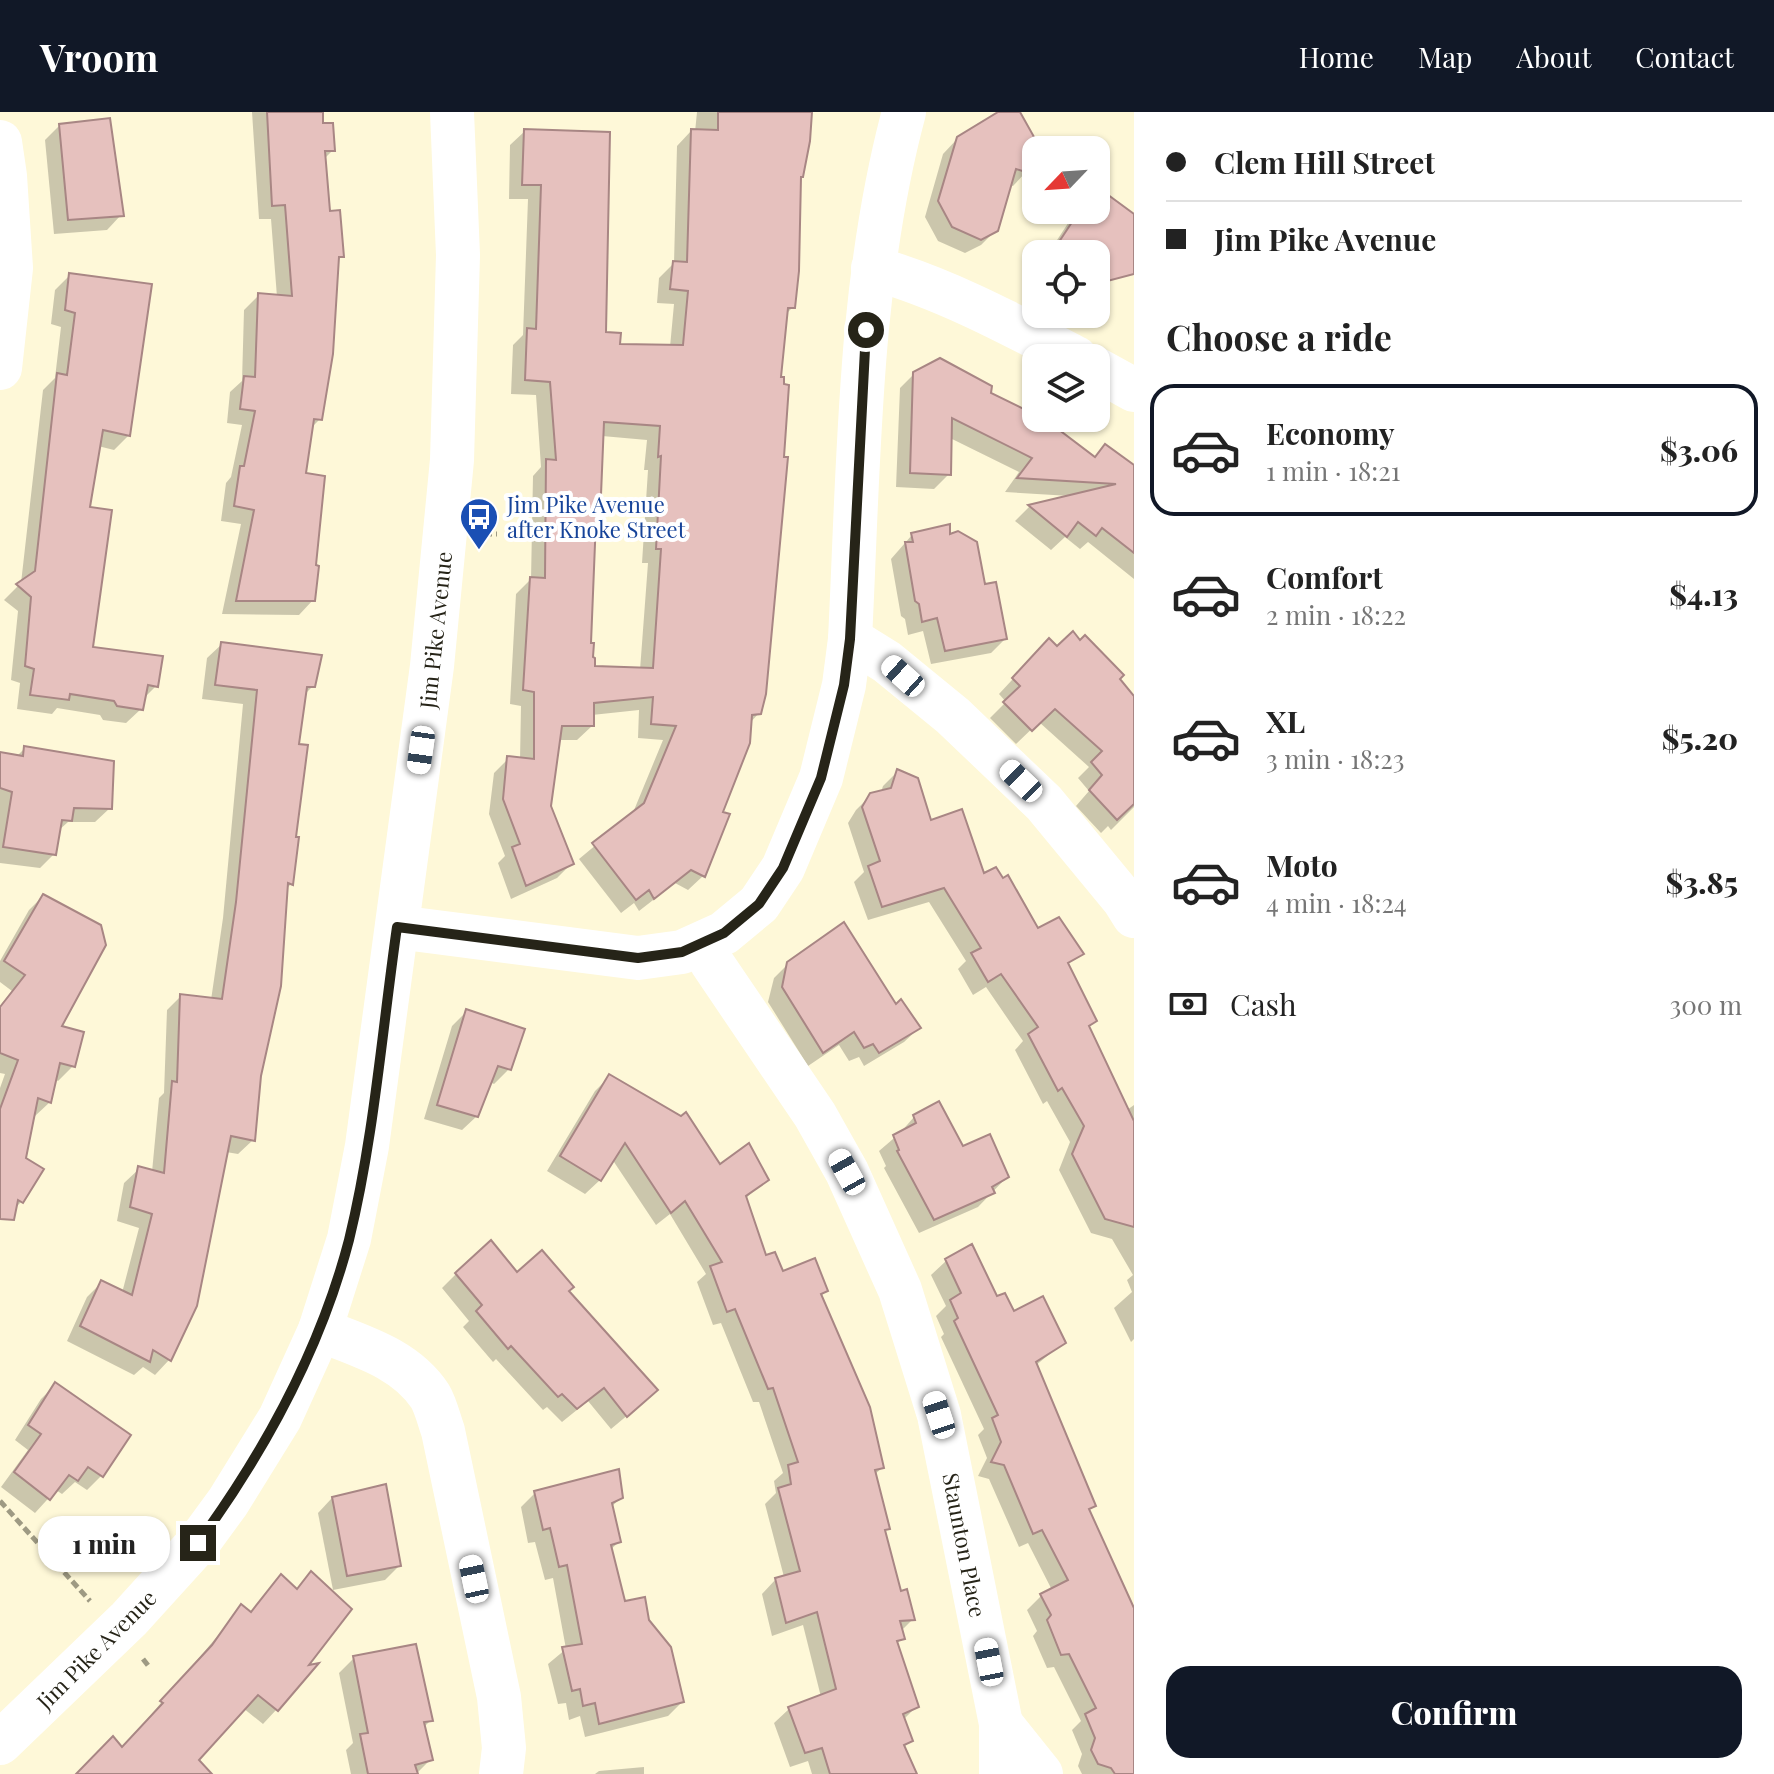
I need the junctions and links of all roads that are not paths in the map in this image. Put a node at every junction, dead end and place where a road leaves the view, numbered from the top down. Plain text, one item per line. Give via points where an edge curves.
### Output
1 (452, 112) edge
2 (904, 112) edge
3 (0, 142) edge
4 (873, 268) junction
5 (1050, 344) edge
6 (0, 368) edge
7 (1110, 377) edge
8 (1134, 390) edge
9 (850, 639) junction
10 (1134, 916) edge
11 (397, 927) junction
12 (704, 944) junction
13 (320, 1330) junction
14 (1001, 1724) junction
15 (0, 1743) edge
16 (501, 1774) edge
17 (1001, 1774) edge
18 (1041, 1774) edge

1 - 11 street, Jim Pike Avenue via 458,255 452,460 432,666
2 - 4 street
3 - 6 street via 11,268
4 - 5 street via 905,277
4 - 9 street
7 - 8 street
9 - 10 street via 953,716 1044,803
9 - 12 street via 821,778 783,868 759,904
11 - 12 street via 638,958
11 - 13 street, Jim Pike Avenue via 364,1161 349,1239
12 - 14 street, Staunton Place via 815,1115 900,1290 939,1415
13 - 15 street, Jim Pike Avenue via 280,1418 198,1543 123,1625
13 - 16 street via 387,1358 408,1371 431,1398 443,1431 499,1697
14 - 17 street, Staunton Place
14 - 18 street, Staunton Place

